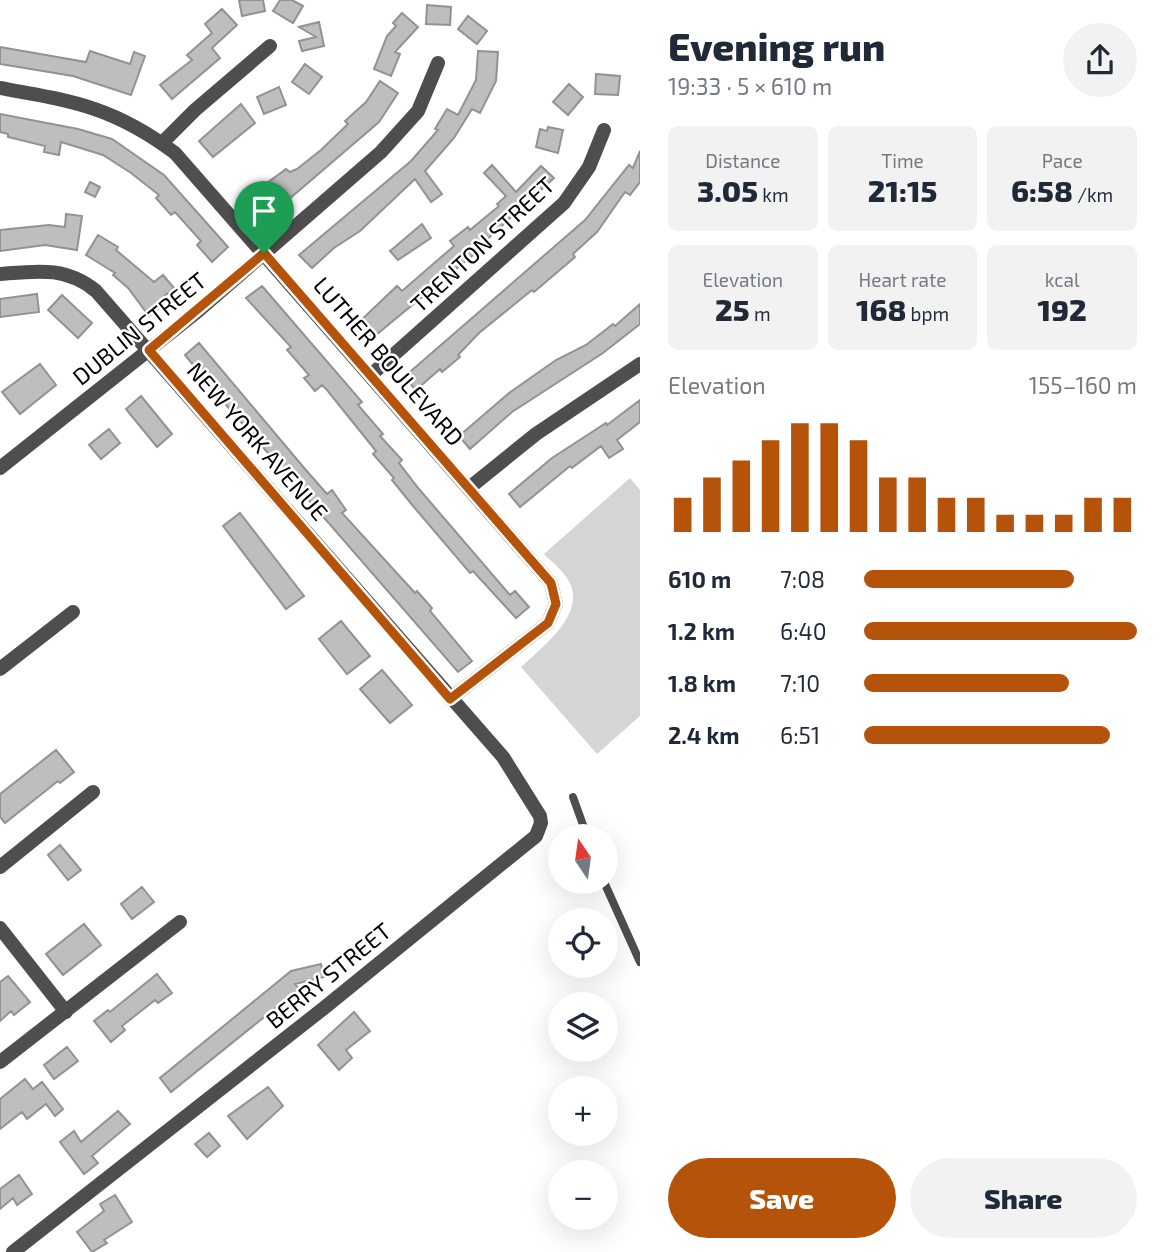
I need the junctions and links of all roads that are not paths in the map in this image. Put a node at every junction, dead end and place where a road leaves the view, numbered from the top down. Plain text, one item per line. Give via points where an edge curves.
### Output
1 (270, 46) dead end
2 (438, 63) dead end
3 (3, 89) edge
4 (604, 130) dead end
5 (162, 143) junction
6 (264, 253) junction
7 (0, 274) edge
8 (149, 350) junction
9 (640, 364) edge
10 (371, 375) junction
11 (0, 468) edge
12 (469, 488) junction
13 (73, 612) dead end
14 (0, 669) edge
15 (450, 699) junction
16 (93, 792) dead end
17 (573, 797) dead end
18 (583, 824) edge
19 (0, 867) edge
20 (609, 894) edge
21 (180, 922) dead end
22 (0, 928) edge
23 (640, 962) edge
24 (66, 1012) junction
25 (0, 1062) edge
26 (13, 1252) edge

1 - 5 street
2 - 6 street, DUBLIN STREET via 429,90 407,126
3 - 5 street, LUTHER BOULEVARD via 100,109
4 - 10 street, TRENTON STREET via 589,167 564,203
5 - 6 street, LUTHER BOULEVARD via 195,173
6 - 8 street, DUBLIN STREET
6 - 10 street, LUTHER BOULEVARD
7 - 8 street, NEW YORK AVENUE via 39,270 72,275 96,290
8 - 11 street, DUBLIN STREET
8 - 15 street, NEW YORK AVENUE
9 - 12 street via 536,434
10 - 12 street, LUTHER BOULEVARD
12 - 15 street, LUTHER BOULEVARD via 551,583 556,604 548,623
13 - 14 street
15 - 26 street, BERRY STREET via 503,757 525,789 540,816 536,836
16 - 19 street
17 - 18 lane
20 - 23 lane
21 - 24 street
22 - 24 street
24 - 25 street

